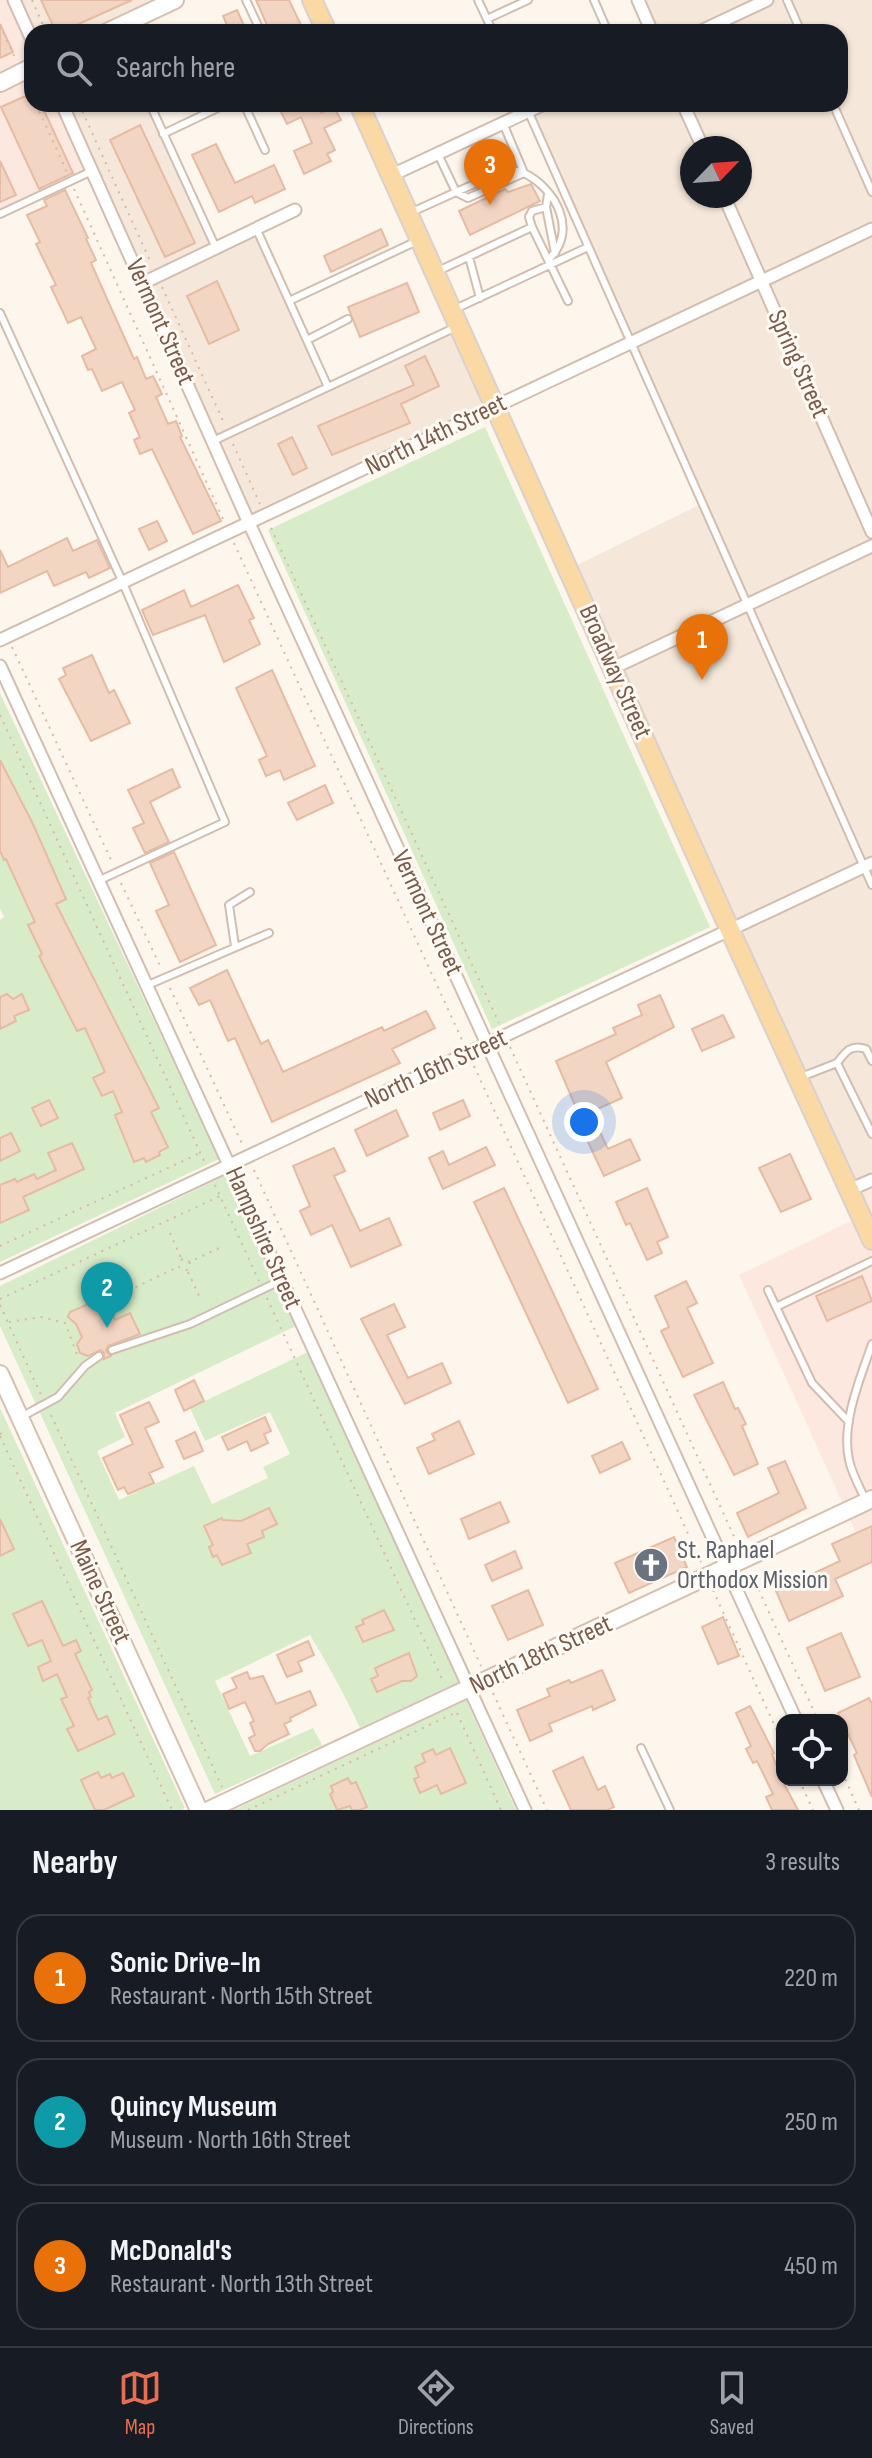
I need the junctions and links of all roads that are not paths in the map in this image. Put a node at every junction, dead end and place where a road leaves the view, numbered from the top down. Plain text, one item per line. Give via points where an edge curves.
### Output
1 (14, 0) edge
2 (174, 0) edge
3 (246, 0) edge
4 (312, 0) edge
5 (478, 0) edge
6 (528, 0) edge
7 (594, 0) edge
8 (638, 0) edge
9 (767, 0) edge
10 (787, 0) edge
11 (487, 19) junction
12 (25, 24) edge
13 (127, 24) edge
14 (257, 24) edge
15 (323, 24) edge
16 (489, 24) edge
17 (604, 24) edge
18 (648, 24) edge
19 (716, 24) edge
20 (798, 24) edge
21 (24, 71) edge
22 (0, 83) edge
23 (66, 112) edge
24 (153, 112) edge
25 (209, 112) edge
26 (248, 112) edge
27 (363, 112) edge
28 (521, 112) edge
29 (529, 112) edge
30 (687, 112) edge
31 (837, 112) edge
32 (503, 123) junction
33 (163, 134) junction
34 (698, 136) edge
35 (265, 150) dead end
36 (438, 154) junction
37 (92, 171) junction
38 (524, 173) junction
39 (392, 175) junction
40 (456, 192) junction
41 (872, 192) edge
42 (548, 194) junction
43 (546, 207) junction
44 (729, 208) edge
45 (295, 210) dead end
46 (409, 213) junction
47 (0, 214) edge
48 (532, 227) junction
49 (256, 228) junction
50 (872, 229) edge
51 (420, 239) junction
52 (588, 247) junction
53 (216, 248) junction
54 (555, 253) junction
55 (469, 257) junction
56 (550, 263) junction
57 (435, 272) junction
58 (761, 281) junction
59 (143, 283) junction
60 (480, 298) junction
61 (289, 301) junction
62 (568, 301) dead end
63 (0, 313) edge
64 (456, 318) junction
65 (348, 319) dead end
66 (307, 340) junction
67 (630, 343) junction
68 (328, 387) junction
69 (495, 406) junction
70 (213, 441) junction
71 (249, 523) junction
72 (872, 532) edge
73 (872, 546) edge
74 (123, 583) junction
75 (746, 605) junction
76 (4, 638) edge
77 (0, 666) edge
78 (613, 668) junction
79 (868, 865) edge
80 (100, 880) junction
81 (872, 885) edge
82 (250, 892) dead end
83 (729, 928) junction
84 (269, 933) dead end
85 (235, 946) junction
86 (148, 985) junction
87 (488, 1045) junction
88 (872, 1061) edge
89 (837, 1063) junction
90 (798, 1078) junction
91 (872, 1134) edge
92 (230, 1165) junction
93 (872, 1180) edge
94 (849, 1190) junction
95 (872, 1240) edge
96 (872, 1261) edge
97 (0, 1273) edge
98 (282, 1280) junction
99 (768, 1290) dead end
100 (776, 1307) junction
101 (872, 1344) edge
102 (112, 1350) dead end
103 (99, 1356) dead end
104 (0, 1374) edge
105 (20, 1417) junction
106 (849, 1422) junction
107 (869, 1500) edge
108 (727, 1567) junction
109 (470, 1688) junction
110 (793, 1714) edge
111 (641, 1748) dead end
112 (826, 1786) edge
113 (199, 1810) edge
114 (209, 1810) edge
115 (525, 1810) edge
116 (670, 1810) edge
117 (837, 1810) edge

1 - 12 street
2 - 13 street
3 - 14 lane
4 - 15 main road
5 - 11 lane
6 - 11 lane
7 - 17 lane
8 - 18 street
9 - 19 street
10 - 20 lane
11 - 16 lane
21 - 22 street
23 - 37 street, Vermont Street
24 - 33 lane
25 - 33 lane
26 - 35 lane
27 - 39 main road, Broadway Street
28 - 32 street
29 - 52 lane
30 - 34 street
31 - 41 lane
32 - 36 street
32 - 38 lane
33 - 53 lane
36 - 39 street
36 - 40 lane
37 - 47 lane
37 - 59 street, Vermont Street
38 - 40 lane via 508,169
38 - 42 lane
39 - 46 main road, Broadway Street
40 - 46 lane
42 - 43 lane
42 - 54 lane via 565,225
43 - 48 lane via 532,211
43 - 54 lane
44 - 58 street, Spring Street
45 - 49 street
46 - 51 main road, Broadway Street
48 - 55 lane
48 - 56 lane
49 - 53 street
49 - 61 lane
50 - 58 street, North 14th Street
51 - 57 main road, Broadway Street
51 - 61 lane
52 - 56 lane
52 - 67 lane
53 - 59 street
54 - 56 lane
55 - 57 lane
55 - 60 lane
56 - 60 lane
56 - 62 lane
57 - 64 main road, Broadway Street
58 - 67 street, North 14th Street
58 - 72 street, Spring Street
59 - 70 street, Vermont Street
60 - 64 lane
61 - 66 lane
63 - 74 lane
64 - 68 lane
64 - 69 main road, Broadway Street
65 - 66 lane
66 - 68 lane
67 - 69 street, North 14th Street
67 - 75 lane
68 - 70 lane
69 - 71 street, North 14th Street
69 - 78 main road, Broadway Street
70 - 71 street, Vermont Street
71 - 74 street, North 14th Street
71 - 87 street, Vermont Street
73 - 75 street
74 - 76 street, North 14th Street
74 - 80 lane via 225,822
75 - 78 street
75 - 79 lane
77 - 80 street, Hampshire Street
78 - 83 main road, Broadway Street
79 - 81 lane
79 - 83 street, North 16th Street
80 - 86 street, Hampshire Street
82 - 85 lane via 229,905
83 - 87 street, North 16th Street
83 - 90 main road, Broadway Street
84 - 85 lane
85 - 86 lane
86 - 92 street, Hampshire Street
87 - 92 street, North 16th Street
87 - 108 street, Vermont Street
88 - 89 lane via 866,1049 857,1046 846,1050
89 - 90 lane
89 - 91 lane
90 - 94 main road, Broadway Street
92 - 97 street, North 16th Street
92 - 98 street, Hampshire Street
93 - 94 street
94 - 95 main road, Broadway Street
96 - 100 lane
98 - 102 lane via 190,1324
98 - 109 street, Hampshire Street
99 - 100 lane
100 - 106 lane via 812,1383
101 - 106 lane
103 - 105 lane via 58,1397
104 - 105 street, Maine Street
105 - 113 street, Maine Street
106 - 107 lane via 850,1464
107 - 108 street, North 18th Street
108 - 109 street, North 18th Street
108 - 110 street, Vermont Street
109 - 114 street, North 18th Street
109 - 115 street, Hampshire Street
111 - 116 lane
112 - 117 street

